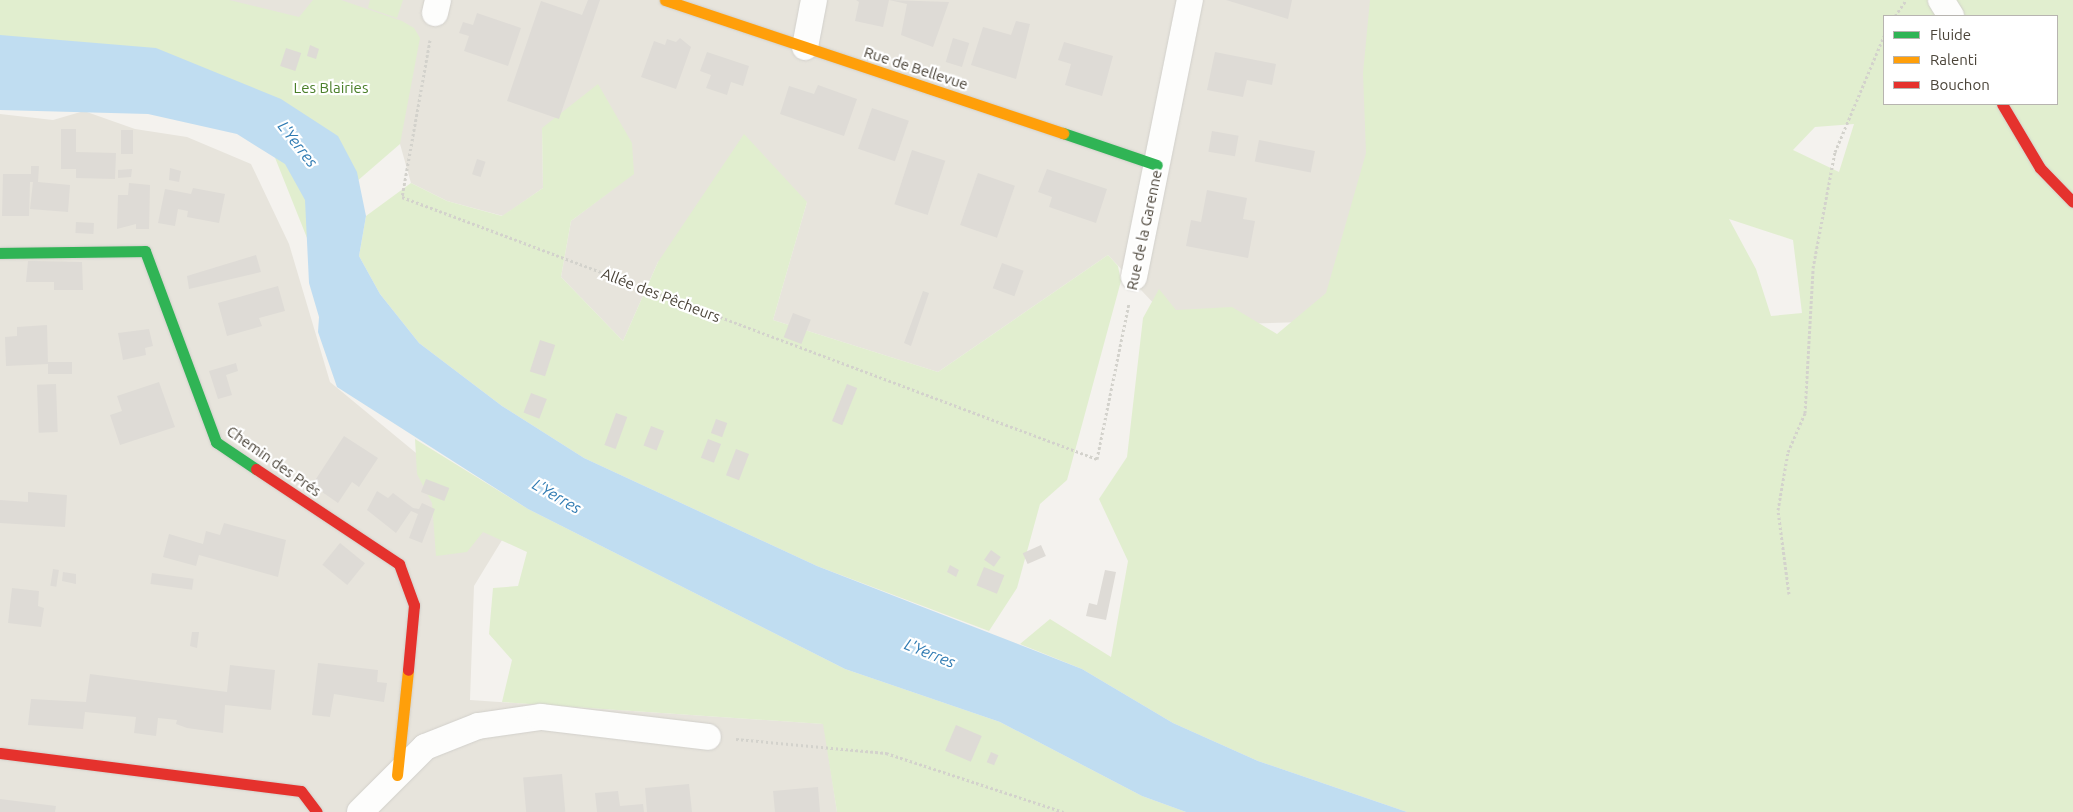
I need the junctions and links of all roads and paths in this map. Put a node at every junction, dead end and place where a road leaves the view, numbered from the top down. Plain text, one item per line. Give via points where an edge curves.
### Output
1 (665, 0) edge
2 (814, 0) edge
3 (1190, 0) edge
4 (1906, 0) edge
5 (1941, 0) edge
6 (437, 6) edge
7 (1896, 15) edge
8 (1950, 15) edge
9 (1883, 38) edge
10 (805, 47) junction
11 (2003, 105) edge
12 (1157, 165) junction
13 (2073, 202) edge
14 (0, 253) edge
15 (1134, 278) joint
16 (1097, 459) joint
17 (1789, 594) dead end
18 (708, 737) joint
19 (0, 753) edge
20 (397, 775) junction
21 (317, 812) edge
22 (360, 812) edge
23 (1063, 812) edge

1 - 10 street, Rue de Bellevue
2 - 10 street
3 - 12 street, Rue de la Garenne
4 - 7 path
5 - 8 street
6 - 16 path, Allée des Pêcheurs via 402,197
9 - 17 path via 1835,152 1813,268 1805,413 1788,452 1778,510
10 - 12 street, Rue de Bellevue
11 - 13 street via 2040,168
12 - 15 street, Rue de la Garenne
14 - 20 street, Chemin des Prés via 145,251 216,442 399,564 414,605
15 - 16 path, Rue de la Garenne
18 - 20 street via 540,717 478,726 425,747
18 - 23 path via 886,754
19 - 21 street via 301,790
20 - 22 street

